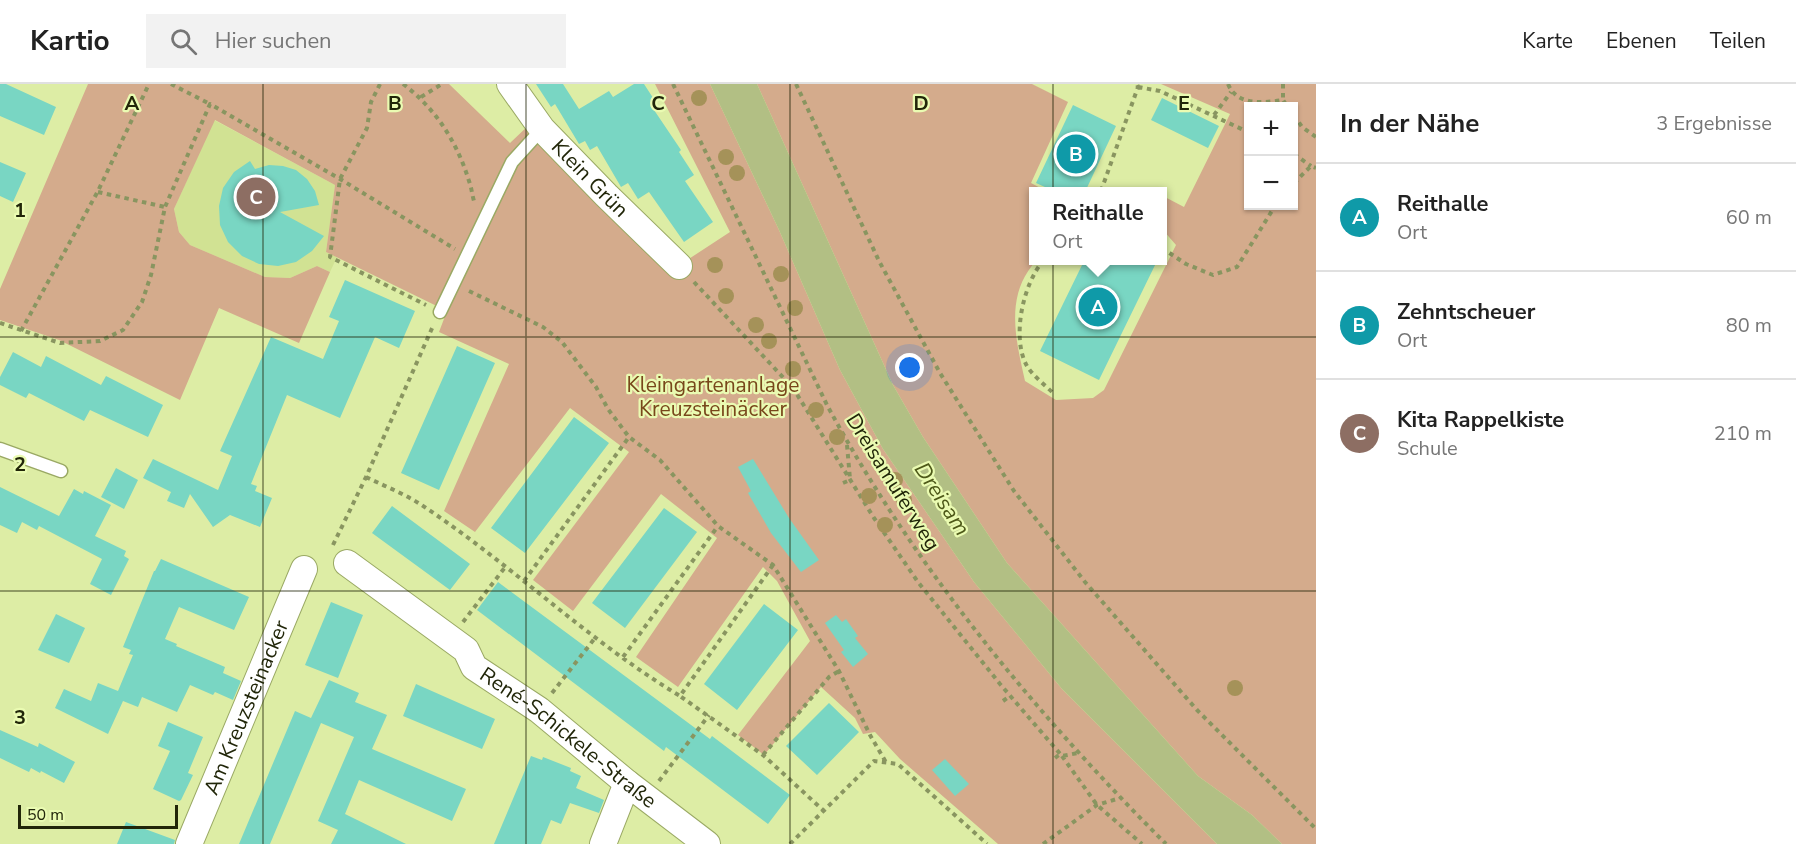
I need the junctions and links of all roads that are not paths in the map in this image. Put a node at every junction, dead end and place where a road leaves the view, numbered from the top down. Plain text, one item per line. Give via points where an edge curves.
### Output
1 (510, 84) edge
2 (542, 129) junction
3 (679, 266) road end
4 (440, 312) road end
5 (0, 449) edge
6 (62, 471) dead end
7 (340, 555) road end
8 (304, 570) dead end
9 (636, 790) junction
10 (189, 844) edge
11 (603, 844) edge
12 (707, 844) edge

1 - 2 street, Klein Grün
2 - 3 street, Klein Grün
2 - 4 lane via 512,162
5 - 6 lane
7 - 9 street, René-Schickele-Straße via 465,650 474,667 539,710
8 - 10 street, Am Kreuzsteinacker
9 - 11 street
9 - 12 street, René-Schickele-Straße

